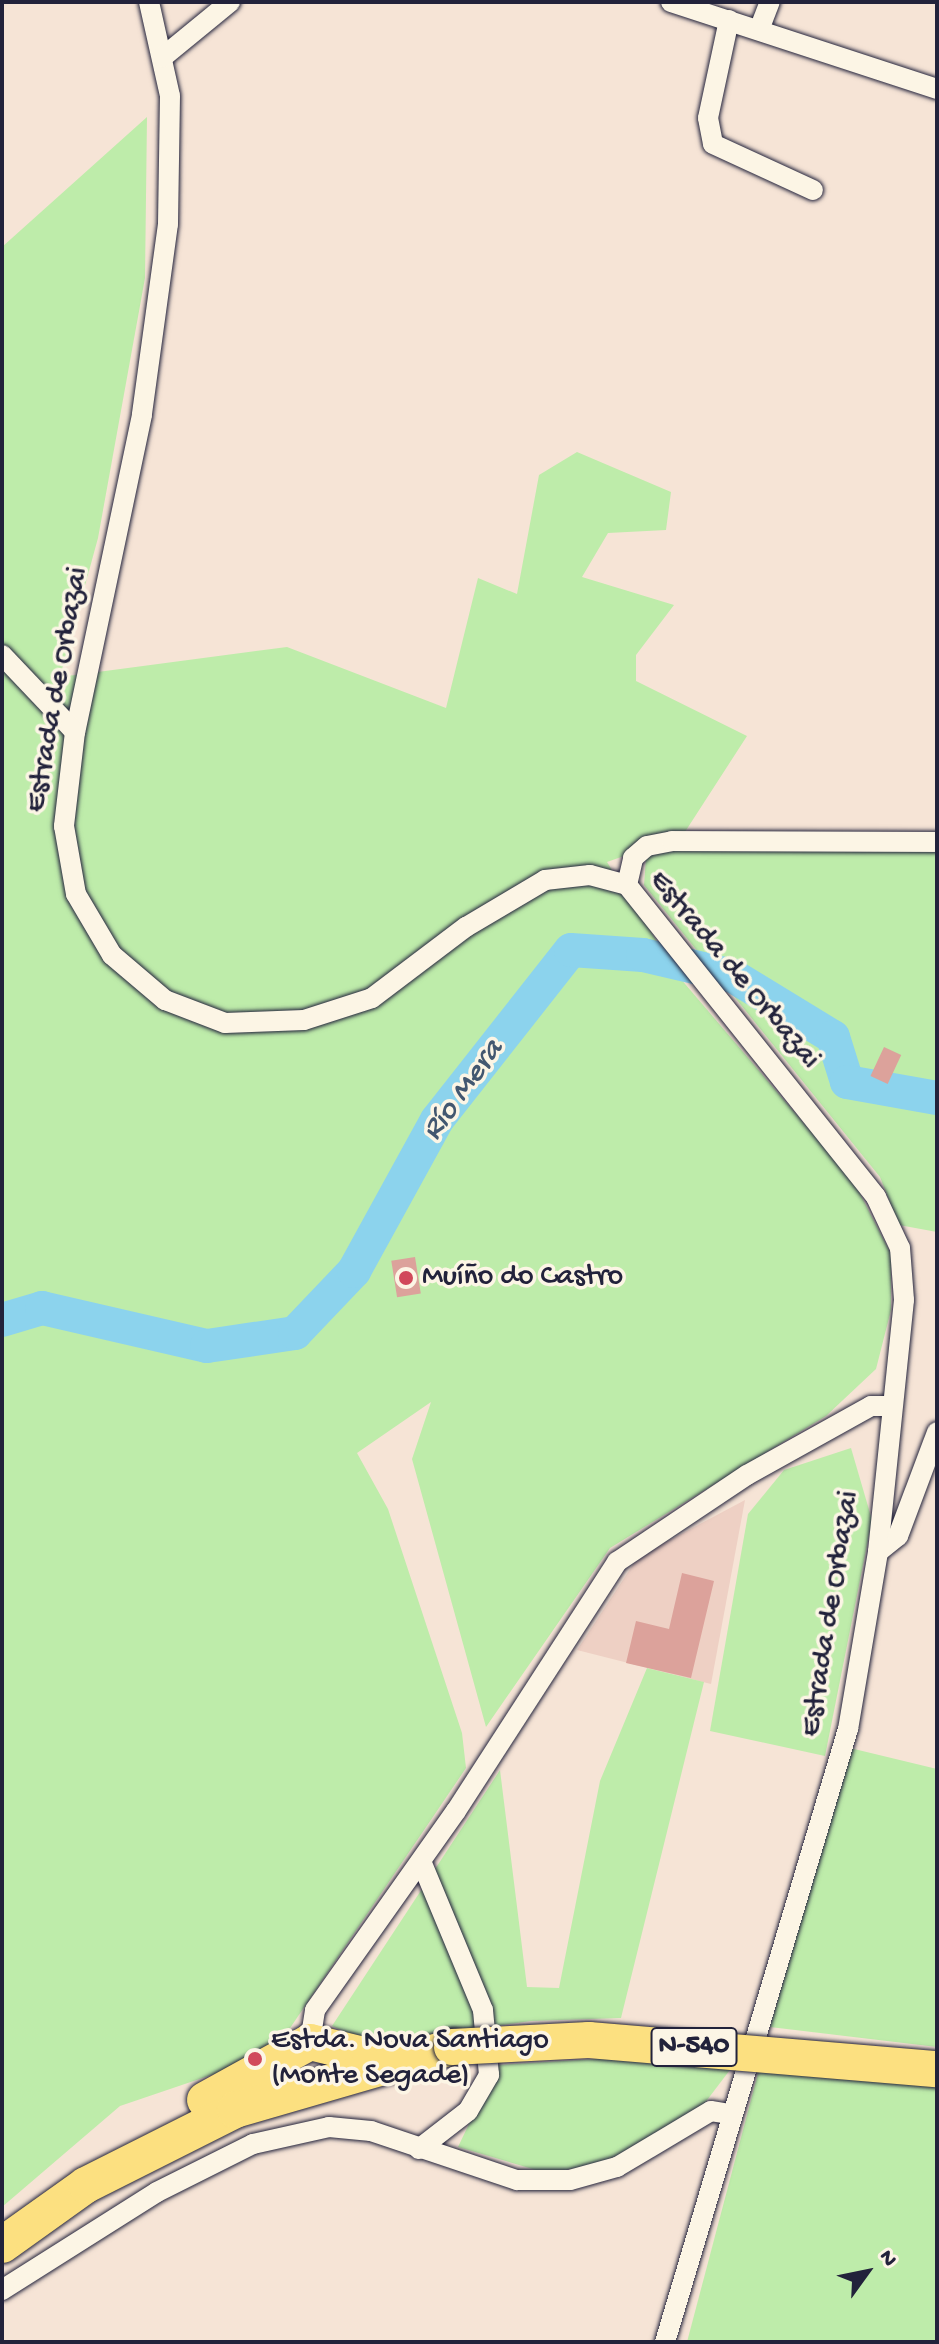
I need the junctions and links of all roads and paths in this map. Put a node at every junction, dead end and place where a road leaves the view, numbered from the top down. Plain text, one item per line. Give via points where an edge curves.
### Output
1 (149, 2) edge
2 (230, 2) edge
3 (671, 2) edge
4 (770, 2) edge
5 (729, 20) junction
6 (759, 30) junction
7 (163, 57) junction
8 (937, 89) edge
9 (813, 190) dead end
10 (2, 655) edge
11 (75, 732) junction
12 (937, 842) edge
13 (627, 885) junction
14 (891, 1406) junction
15 (937, 1432) edge
16 (878, 1552) junction
17 (421, 1861) junction
18 (310, 2042) junction
19 (392, 2060) junction
20 (937, 2069) edge
21 (235, 2110) junction
22 (729, 2114) junction
23 (253, 2144) junction
24 (419, 2149) junction
25 (86, 2185) junction
26 (7, 2241) edge
27 (30, 2268) junction
28 (2, 2290) edge
29 (665, 2342) edge

1 - 7 street, Estrada de Orbazai
2 - 7 street
3 - 5 street
4 - 6 street
5 - 6 street
5 - 9 street via 708,118 713,144
6 - 8 street
7 - 11 street, Estrada de Orbazai via 170,96 168,224 142,415
10 - 11 street
11 - 13 street, Estrada de Orbazai via 64,826 76,894 112,955 165,1000 225,1023 304,1020 372,998 466,927 545,880 590,875
12 - 13 street via 672,841 647,846 633,858
13 - 14 street, Estrada de Orbazai via 721,996 876,1197 900,1248 904,1300
14 - 16 street, Estrada de Orbazai
14 - 17 street via 871,1406 747,1475 617,1562
15 - 16 street via 898,1536
16 - 22 street, Estrada de Orbazai via 848,1729
17 - 18 street via 315,2010
17 - 24 street via 483,2010 489,2075 468,2111
18 - 19 highway
18 - 25 highway via 144,2129 109,2154
19 - 20 highway, N-540, bridge via 452,2047 589,2040
19 - 21 highway, N-540
21 - 23 street
21 - 25 highway, N-540
22 - 24 street via 711,2111 617,2167 570,2180 517,2180
22 - 29 street, Estrada de Orbazai
23 - 24 street via 329,2127
23 - 27 street
25 - 26 highway, N-540
26 - 27 street
27 - 28 street

